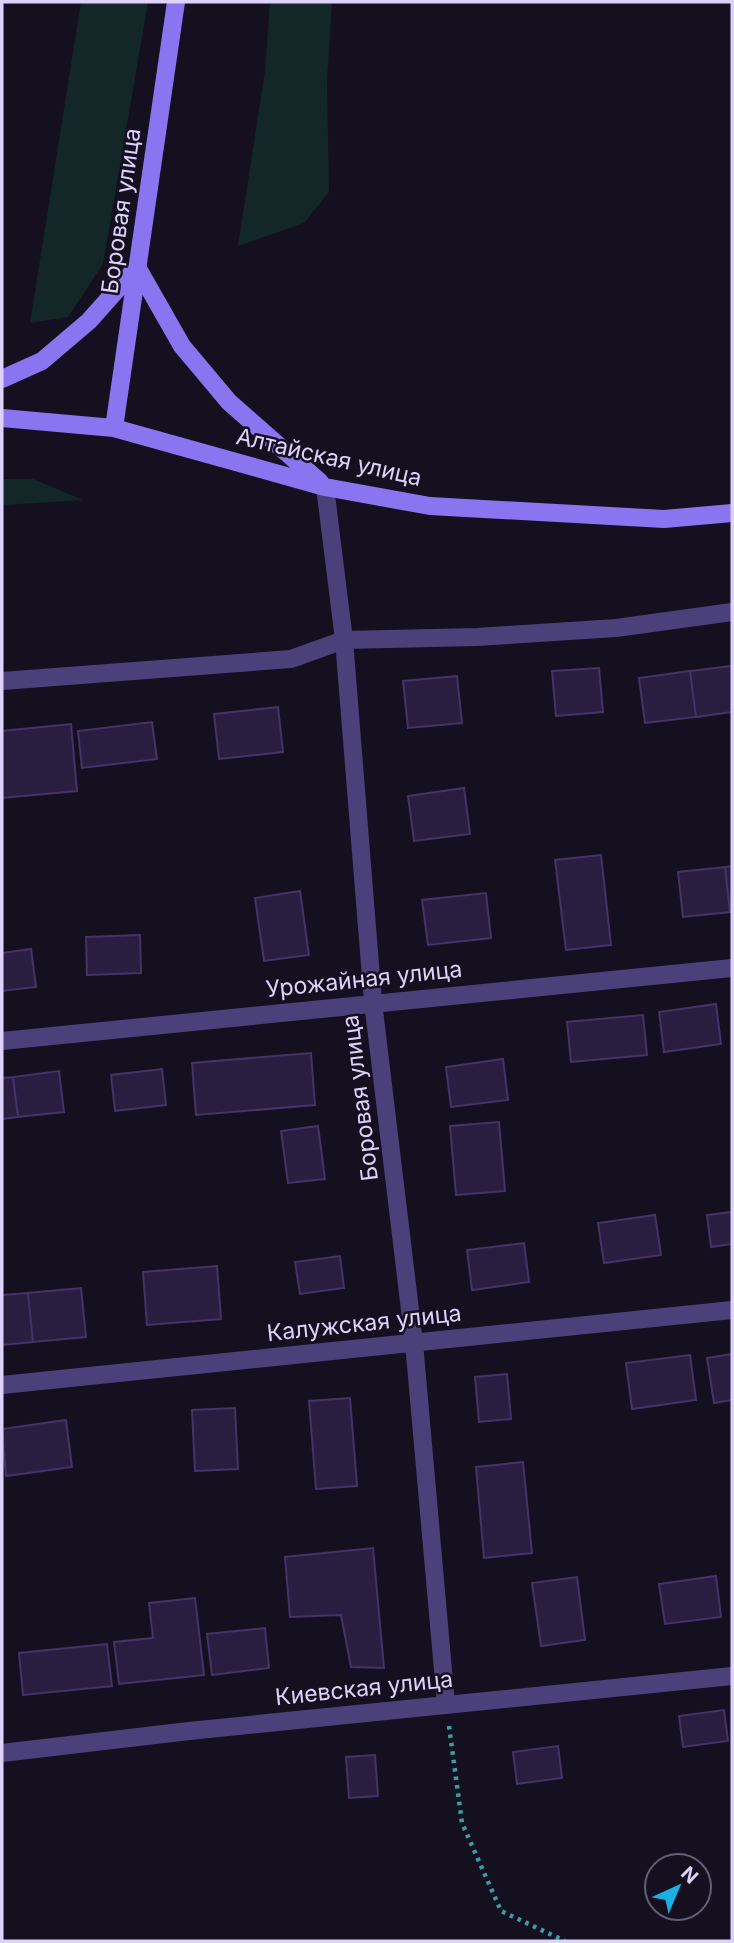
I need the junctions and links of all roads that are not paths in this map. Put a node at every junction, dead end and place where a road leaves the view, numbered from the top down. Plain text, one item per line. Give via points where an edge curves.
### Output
1 (176, 2) edge
2 (137, 267) junction
3 (2, 379) edge
4 (2, 418) edge
5 (114, 428) junction
6 (325, 486) junction
7 (732, 513) edge
8 (732, 612) edge
9 (344, 640) junction
10 (2, 681) edge
11 (732, 968) edge
12 (373, 1002) junction
13 (2, 1041) edge
14 (732, 1310) edge
15 (414, 1343) junction
16 (2, 1385) edge
17 (732, 1676) edge
18 (446, 1704) junction
19 (2, 1754) edge

1 - 2 street, Боровая улица
2 - 3 street via 89,321 42,361
2 - 5 street, Боровая улица
2 - 6 street via 182,346 229,402
4 - 5 street, Алтайская улица
5 - 6 street, Алтайская улица
6 - 7 street, Алтайская улица via 430,506 664,519
6 - 9 street, Боровая улица
8 - 9 street via 616,628
9 - 10 street via 291,659
9 - 12 street, Боровая улица
11 - 12 street, Урожайная улица
12 - 13 street, Урожайная улица
12 - 15 street, Боровая улица
14 - 15 street, Калужская улица
15 - 16 street, Калужская улица
15 - 18 street, Боровая улица
17 - 18 street, Киевская улица
18 - 19 street, Киевская улица

